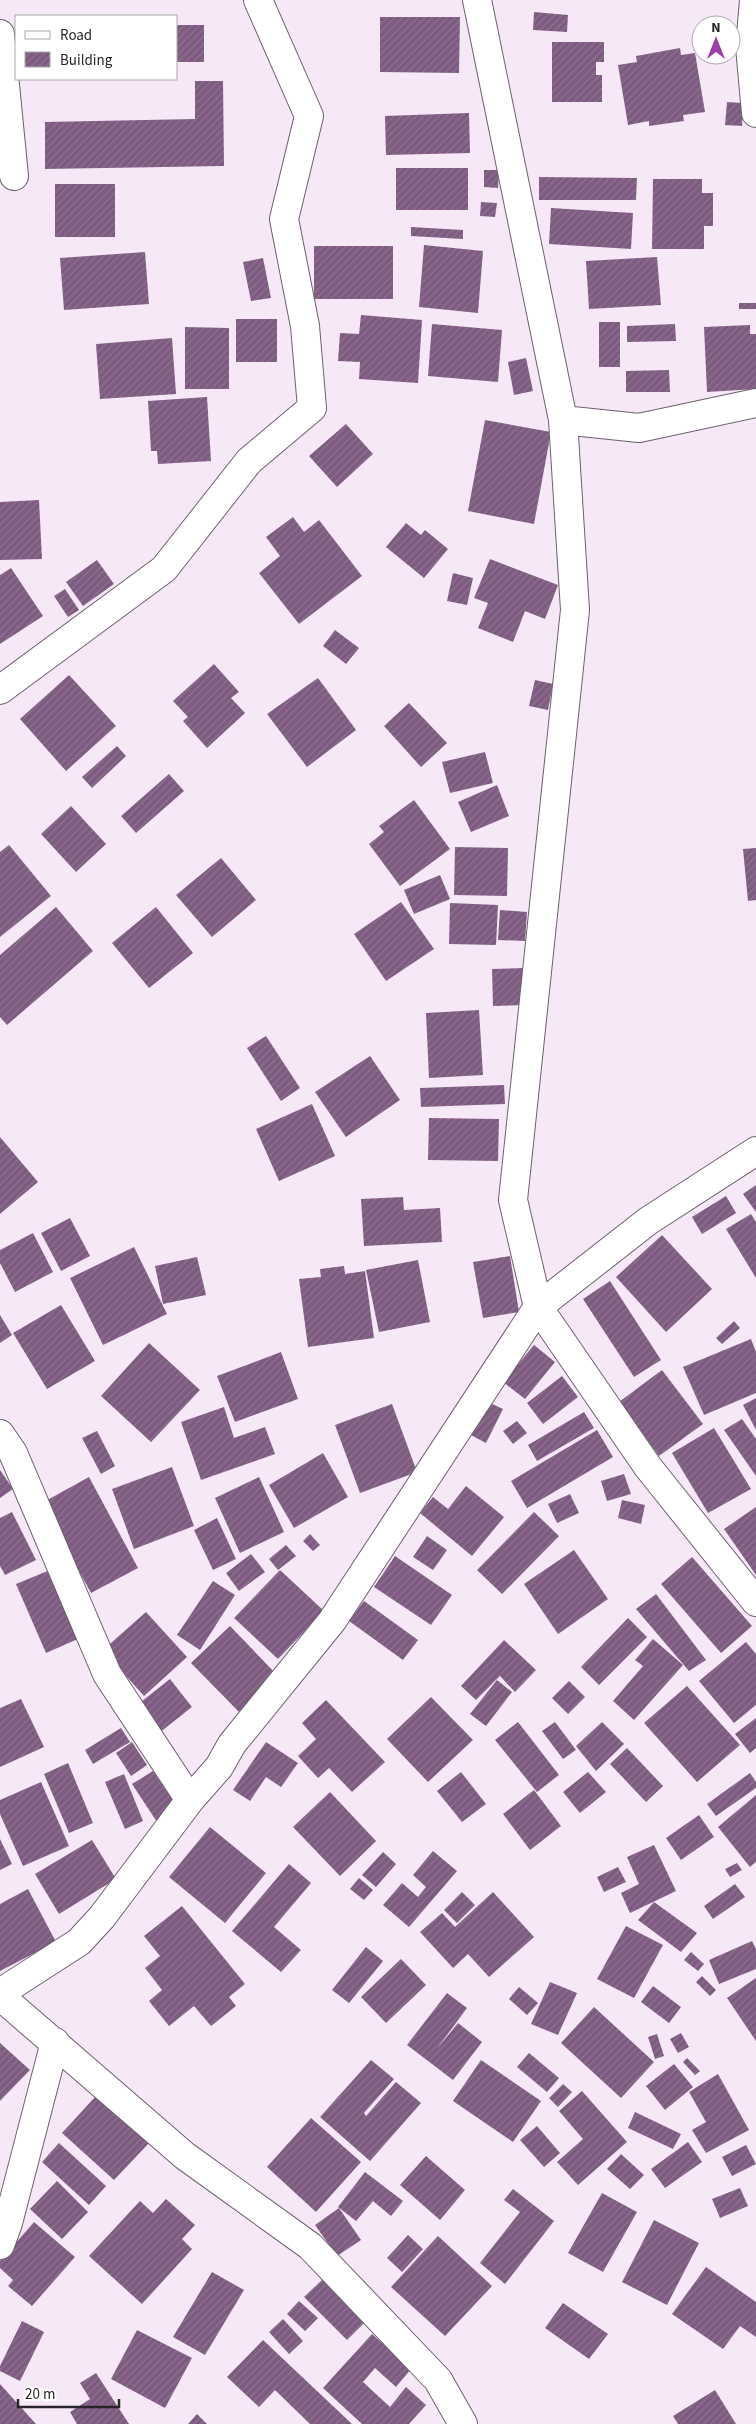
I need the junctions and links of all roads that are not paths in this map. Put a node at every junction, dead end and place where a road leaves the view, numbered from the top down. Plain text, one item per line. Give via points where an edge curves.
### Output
1 (258, 0) edge
2 (477, 0) edge
3 (754, 0) edge
4 (0, 34) edge
5 (756, 113) edge
6 (14, 176) dead end
7 (756, 403) edge
8 (563, 420) junction
9 (0, 690) edge
10 (756, 1151) edge
11 (538, 1307) junction
12 (0, 1434) edge
13 (756, 1602) edge
14 (190, 1800) junction
15 (0, 1995) edge
16 (55, 2042) junction
17 (0, 2245) edge
18 (463, 2424) edge

1 - 9 street via 309,116 284,219 305,326 312,408 249,461 164,569
2 - 8 street
3 - 5 street via 750,47
4 - 6 street
7 - 8 street via 639,428
8 - 11 street via 576,610 513,1200
10 - 11 street via 648,1221
11 - 13 street via 648,1467
11 - 14 street via 332,1621
12 - 14 street via 13,1453 107,1674
14 - 15 street via 102,1917 79,1942
15 - 16 street
16 - 17 street
16 - 18 street via 185,2156 310,2246 438,2380

